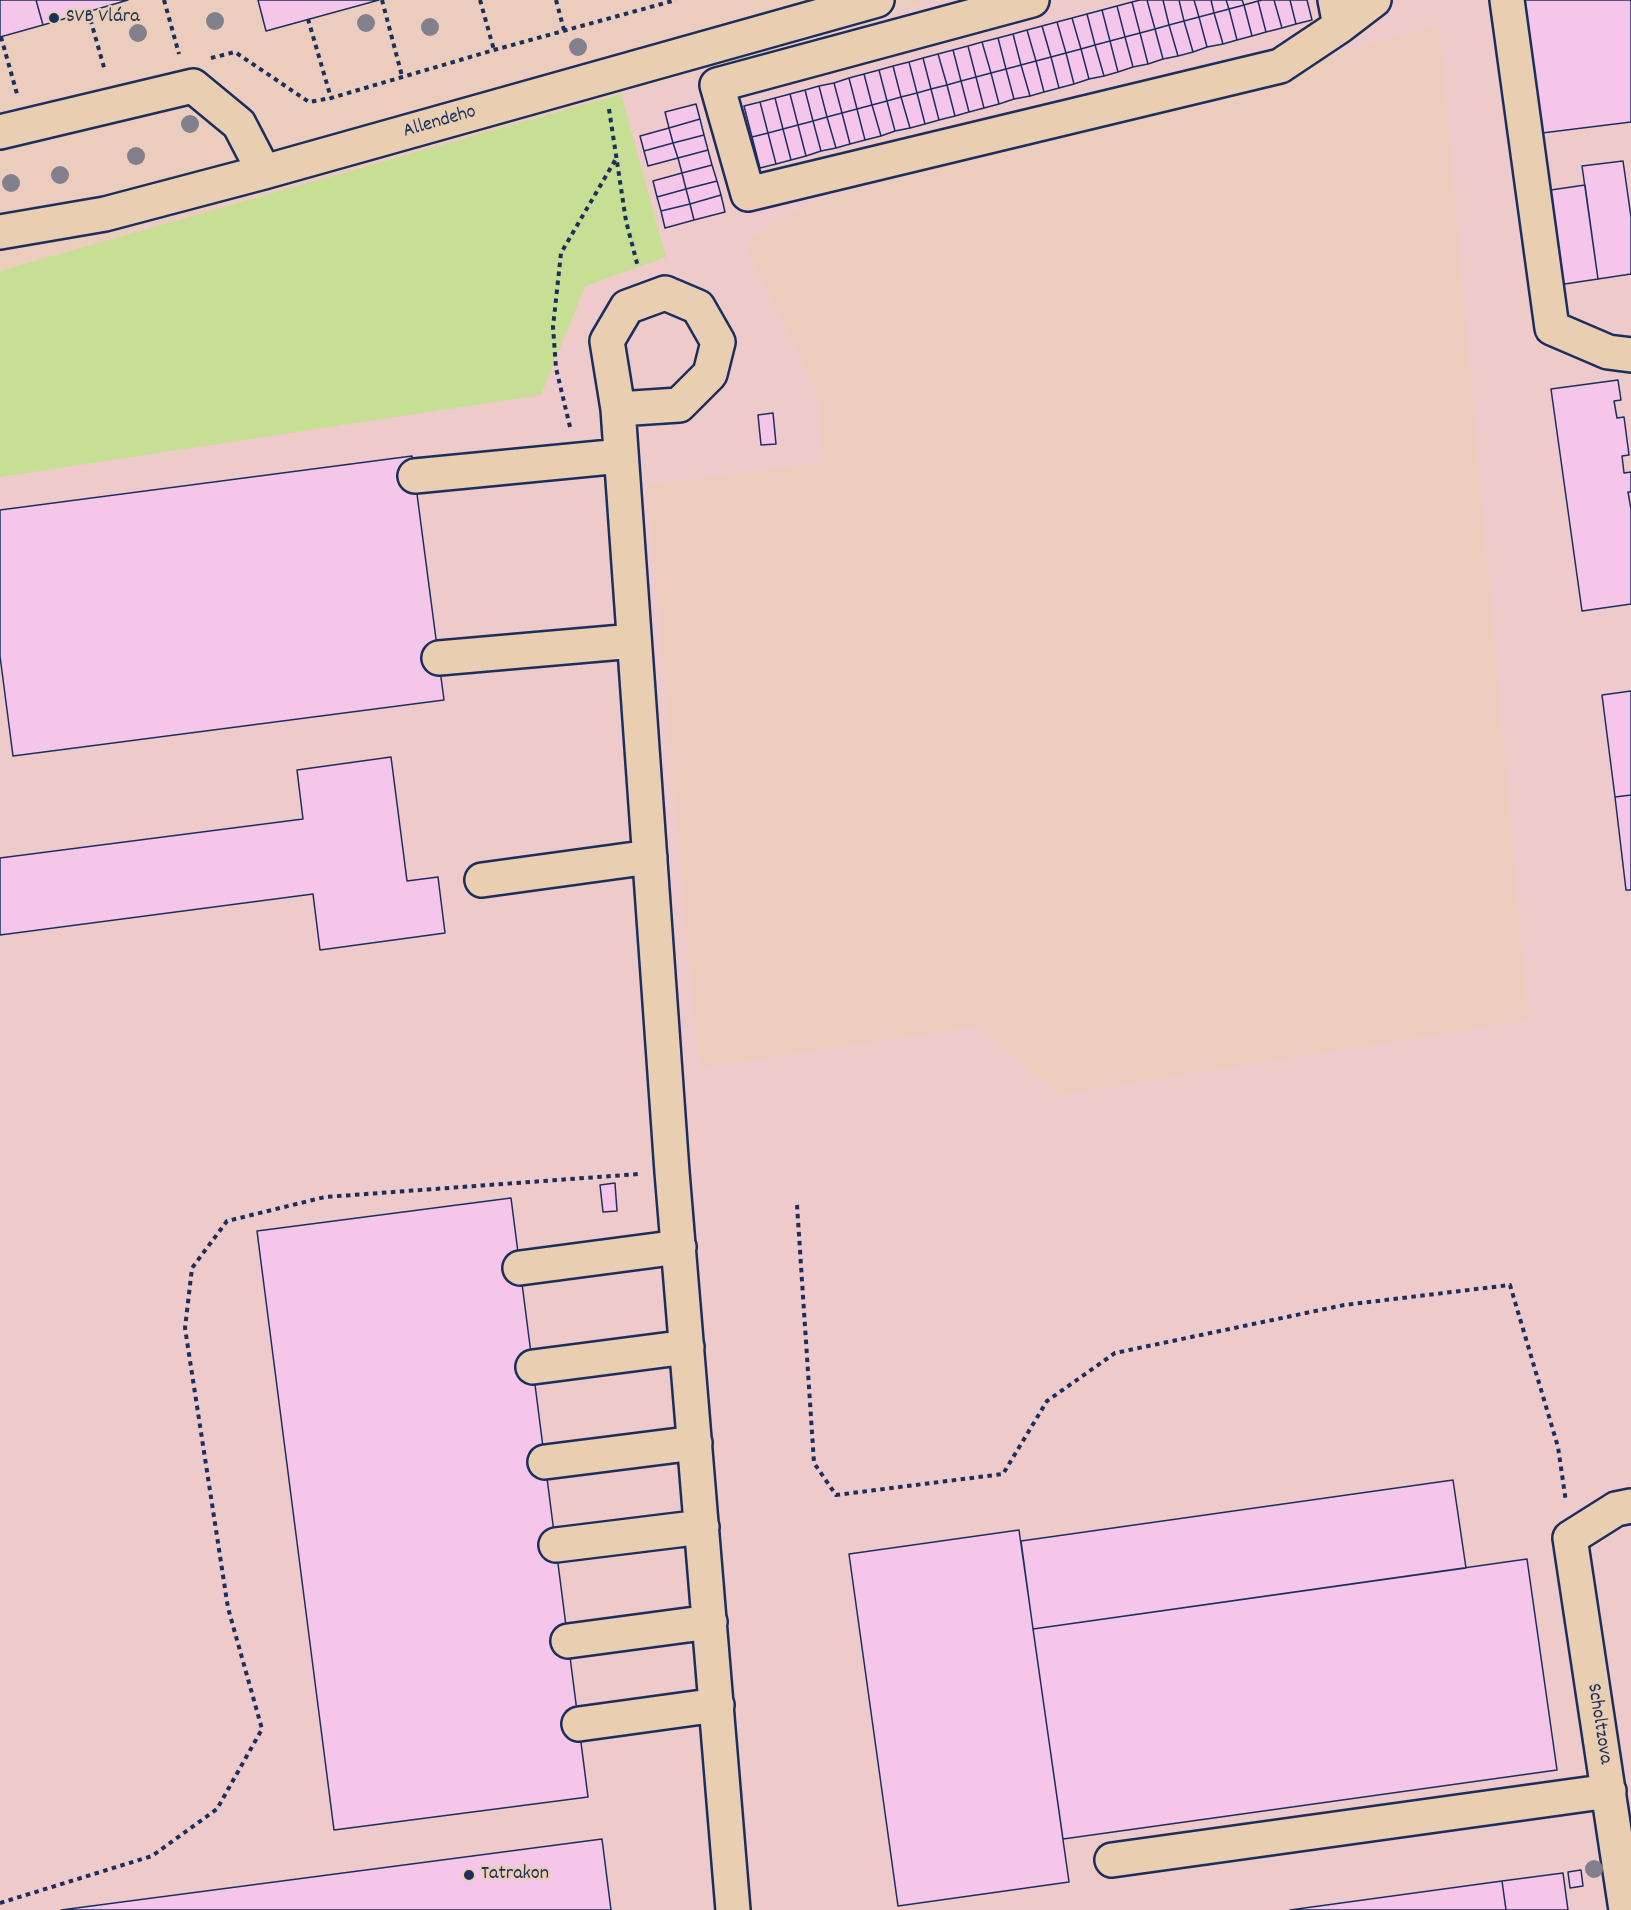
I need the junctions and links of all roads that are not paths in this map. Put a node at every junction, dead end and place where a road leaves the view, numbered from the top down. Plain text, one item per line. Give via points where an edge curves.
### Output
1 (877, 0) edge
2 (1032, 0) edge
3 (1374, 0) edge
4 (1507, 0) edge
5 (1338, 13) edge
6 (692, 53) junction
7 (717, 85) junction
8 (0, 132) edge
9 (264, 172) junction
10 (0, 232) edge
11 (1631, 355) edge
12 (618, 409) junction
13 (621, 456) junction
14 (415, 476) dead end
15 (634, 641) junction
16 (439, 658) dead end
17 (650, 857) junction
18 (482, 880) dead end
19 (679, 1247) junction
20 (520, 1268) dead end
21 (687, 1347) junction
22 (533, 1367) dead end
23 (695, 1443) junction
24 (545, 1462) dead end
25 (1631, 1506) edge
26 (702, 1527) junction
27 (556, 1545) dead end
28 (710, 1622) junction
29 (568, 1641) dead end
30 (717, 1705) junction
31 (579, 1724) dead end
32 (1609, 1791) junction
33 (1112, 1860) dead end
34 (733, 1910) edge
35 (1626, 1910) edge

1 - 6 street, Allendeho
2 - 7 street
3 - 5 street
4 - 11 street via 1552,328 1608,352
5 - 7 street via 1280,66 748,194
6 - 7 street
6 - 9 street, Allendeho
8 - 9 street via 193,86 239,124
9 - 10 street, Allendeho via 105,214
12 - 12 street via 608,341 627,307 665,292 698,307 718,342 710,375 679,405
12 - 13 street
13 - 14 street
13 - 15 street
15 - 16 street
15 - 17 street
17 - 18 street
17 - 19 street
19 - 20 street
19 - 21 street
21 - 22 street
21 - 23 street
23 - 24 street
23 - 26 street
25 - 32 street, Scholtzova via 1616,1509 1570,1538
26 - 27 street
26 - 28 street
28 - 29 street
28 - 30 street
30 - 31 street
30 - 34 street
32 - 33 street
32 - 35 street, Scholtzova

